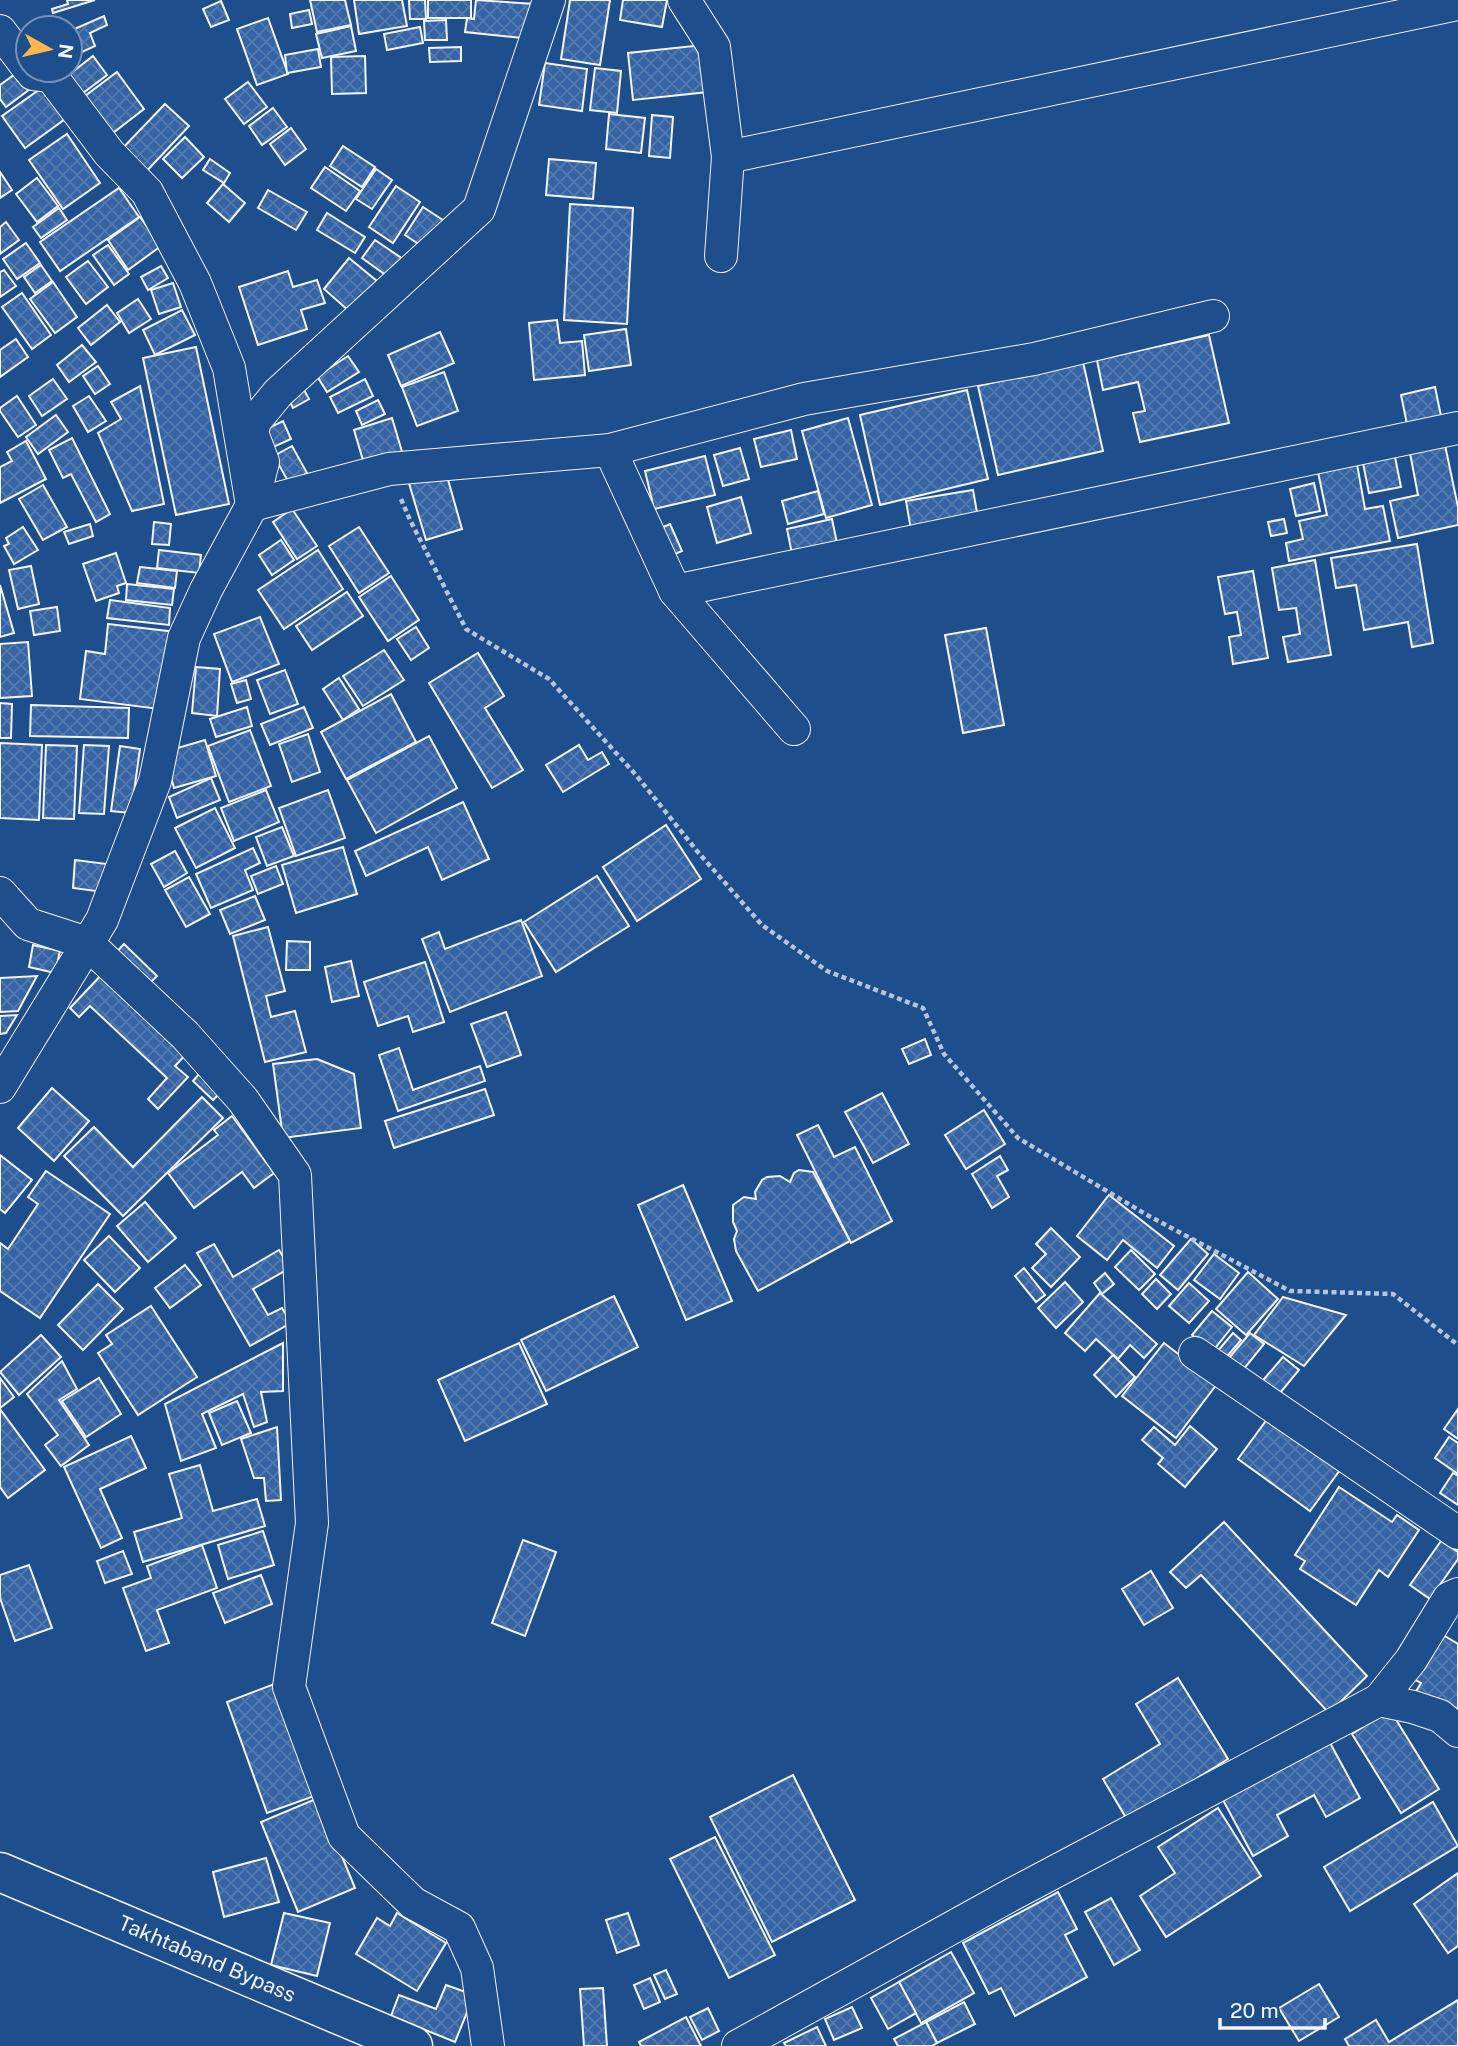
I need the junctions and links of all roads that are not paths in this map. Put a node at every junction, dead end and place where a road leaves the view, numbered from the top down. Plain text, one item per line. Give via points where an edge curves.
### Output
1 (549, 0) edge
2 (684, 0) edge
3 (1458, 4) edge
4 (0, 31) edge
5 (14, 49) edge
6 (57, 84) edge
7 (728, 157) junction
8 (721, 256) dead end
9 (1213, 316) dead end
10 (1458, 428) edge
11 (610, 450) junction
12 (252, 505) junction
13 (675, 591) junction
14 (794, 729) dead end
15 (0, 893) edge
16 (87, 943) junction
17 (0, 1087) edge
18 (1195, 1353) dead end
19 (1458, 1533) edge
20 (1458, 1594) edge
21 (1379, 1700) junction
22 (1458, 1731) edge
23 (0, 1872) edge
24 (414, 2046) edge
25 (488, 2046) edge
26 (738, 2046) edge

1 - 12 street via 479,209 278,393 255,421 252,433 263,462
2 - 7 street via 714,47
3 - 7 street
4 - 5 street
6 - 12 street via 109,153 147,192 195,284 229,368
7 - 8 street
9 - 11 street via 1034,359 804,399
10 - 13 street
11 - 12 street via 388,469
11 - 13 street
12 - 16 street via 184,638 155,781 102,920
13 - 14 street
15 - 16 street via 28,924
16 - 17 street
16 - 25 street via 185,1035 234,1090 295,1175 312,1523 289,1687 344,1836 413,1903 459,1927 477,1968
18 - 19 street
20 - 21 street via 1449,1598 1411,1660
21 - 22 street via 1440,1717
21 - 26 street
23 - 24 main road, Takhtaband Bypass

